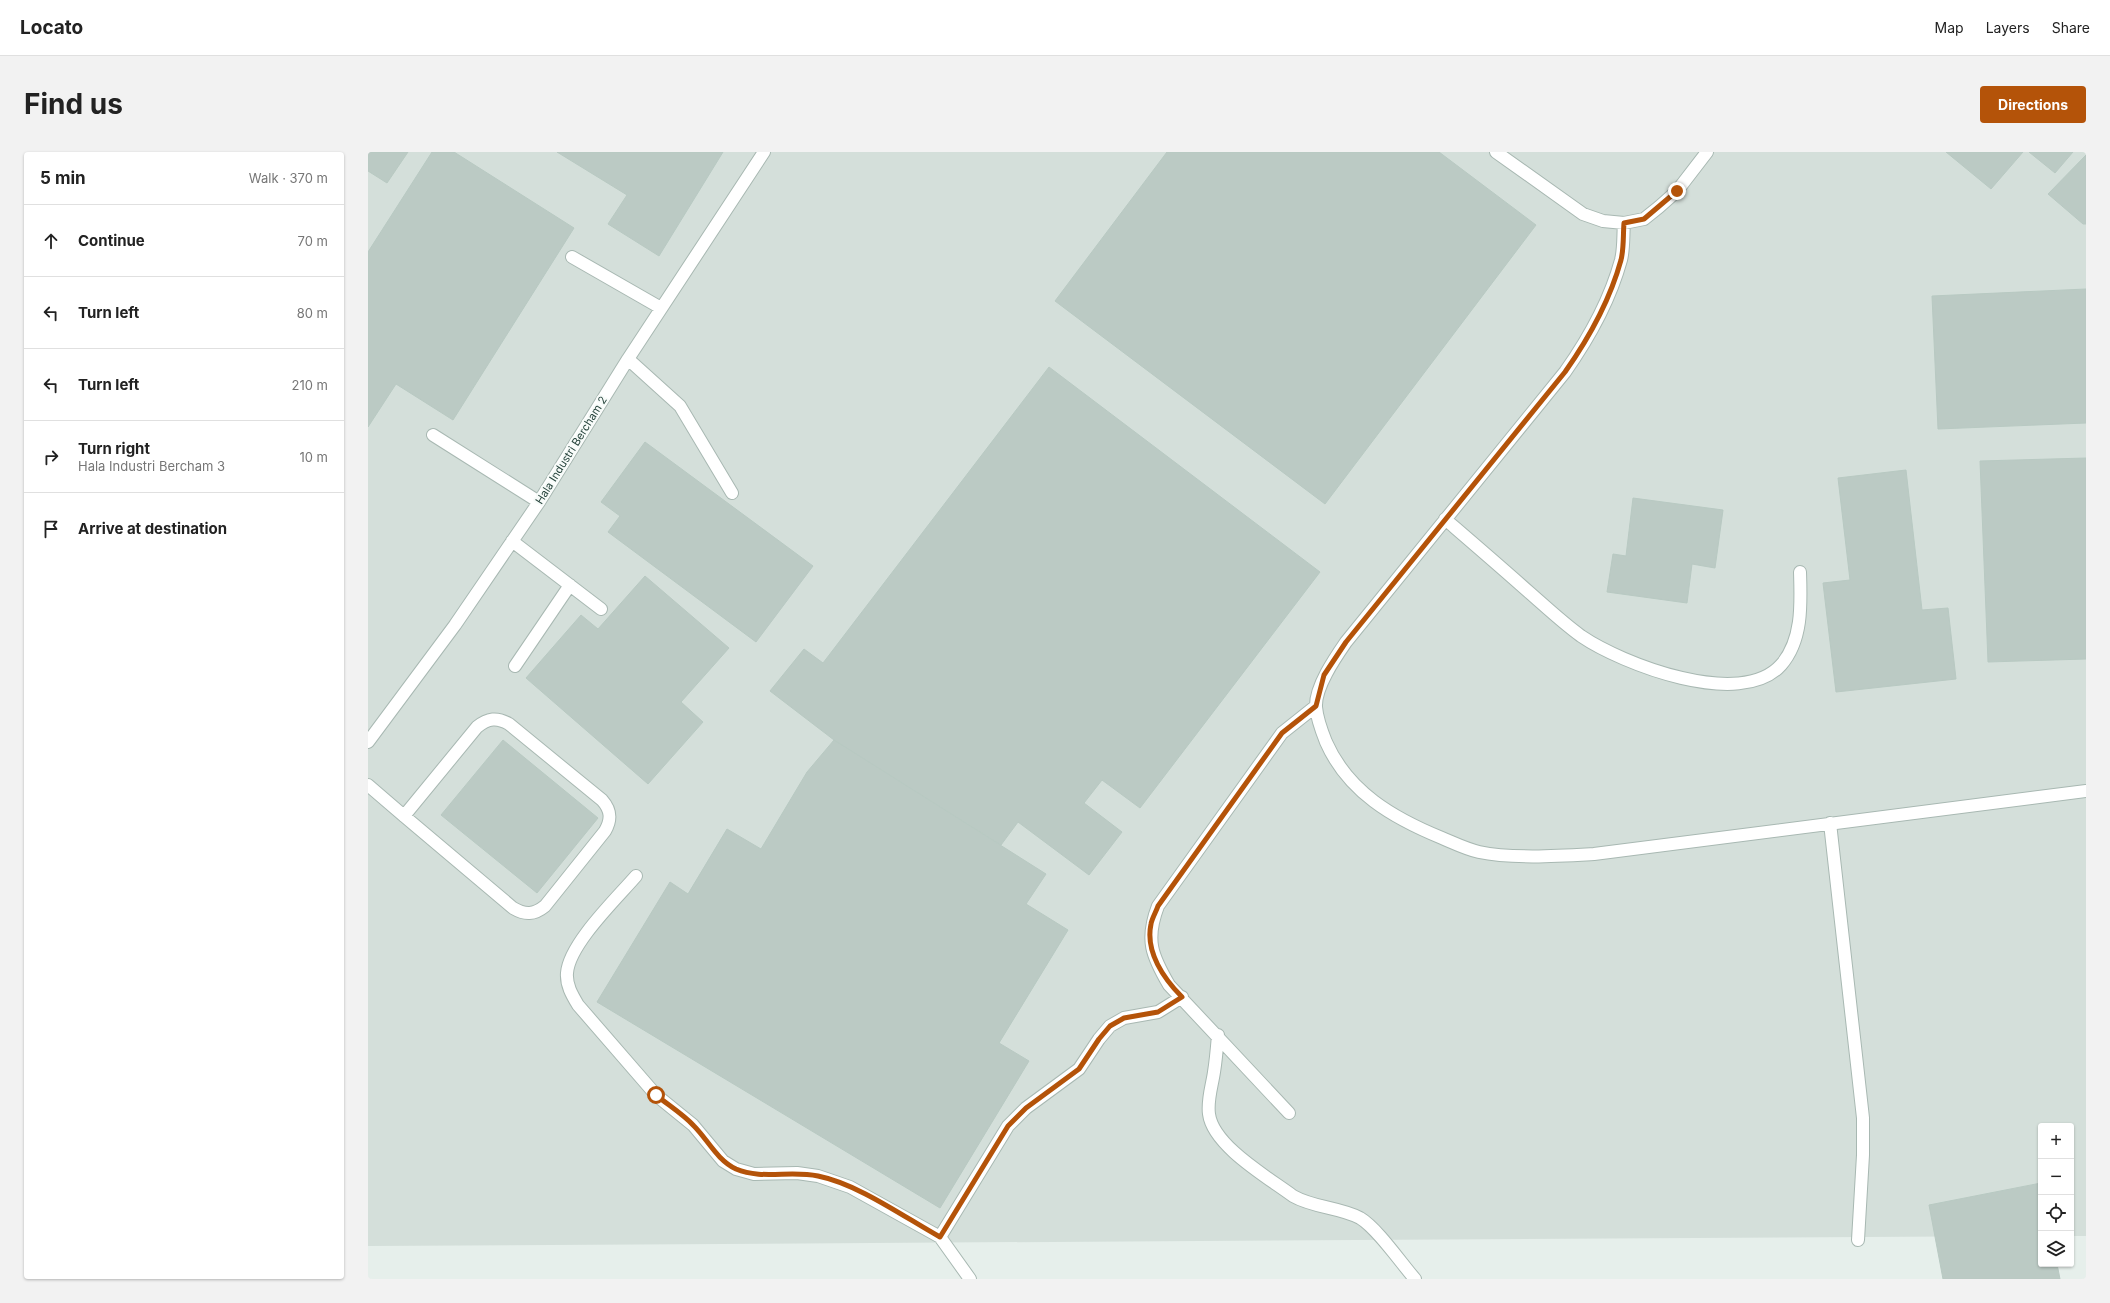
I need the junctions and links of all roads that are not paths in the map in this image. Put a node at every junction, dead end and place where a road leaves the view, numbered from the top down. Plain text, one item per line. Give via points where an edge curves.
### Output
1 (764, 152) edge
2 (1496, 152) edge
3 (1708, 152) edge
4 (1624, 223) junction
5 (572, 257) dead end
6 (661, 308) junction
7 (628, 359) junction
8 (433, 435) dead end
9 (732, 493) dead end
10 (539, 502) junction
11 (1445, 519) junction
12 (512, 542) junction
13 (1800, 572) dead end
14 (570, 586) junction
15 (601, 609) dead end
16 (515, 666) dead end
17 (1316, 706) junction
18 (368, 742) edge
19 (368, 785) edge
20 (2086, 791) edge
21 (404, 816) junction
22 (1830, 823) junction
23 (636, 876) dead end
24 (1182, 997) junction
25 (1218, 1035) junction
26 (1289, 1113) dead end
27 (940, 1237) junction
28 (1858, 1240) dead end
29 (970, 1279) edge
30 (1415, 1279) edge

1 - 6 street, Hala Industri Bercham 2
2 - 4 street via 1583,214 1603,221
3 - 4 street via 1677,191 1644,219
4 - 11 street via 1621,259 1604,306 1587,341 1565,372
5 - 6 street
6 - 7 street, Hala Industri Bercham 2
7 - 9 street via 680,406
7 - 10 street, Hala Industri Bercham 2
8 - 10 street
10 - 12 street, Hala Industri Bercham 2
11 - 13 street via 1581,636 1646,667 1688,680 1728,685 1761,680 1780,665 1792,649 1798,627 1801,602
11 - 17 street via 1346,642 1324,675
12 - 14 street
12 - 18 street, Hala Industri Bercham 2 via 455,625
14 - 15 street
14 - 16 street
17 - 22 street via 1322,732 1332,756 1347,777 1368,798 1394,817 1479,852 1542,856 1594,854
17 - 24 street via 1282,733 1158,906 1151,924 1151,941 1157,964 1170,985
19 - 21 street
20 - 22 street
21 - 21 street via 513,908 521,913 530,914 538,911 550,899 605,831 610,815 608,806 602,800 509,724 492,719 477,727
22 - 28 street via 1863,1118 1864,1155
23 - 27 street via 579,943 571,958 567,973 570,990 578,1005 656,1095 693,1125 723,1161 736,1169 754,1174 797,1173 850,1187
24 - 25 street
24 - 27 street via 1158,1012 1124,1018 1110,1026 1079,1069 1026,1108 1008,1126
25 - 26 street
25 - 30 street via 1209,1115 1213,1128 1223,1141 1304,1203 1360,1218 1371,1227
27 - 29 street

